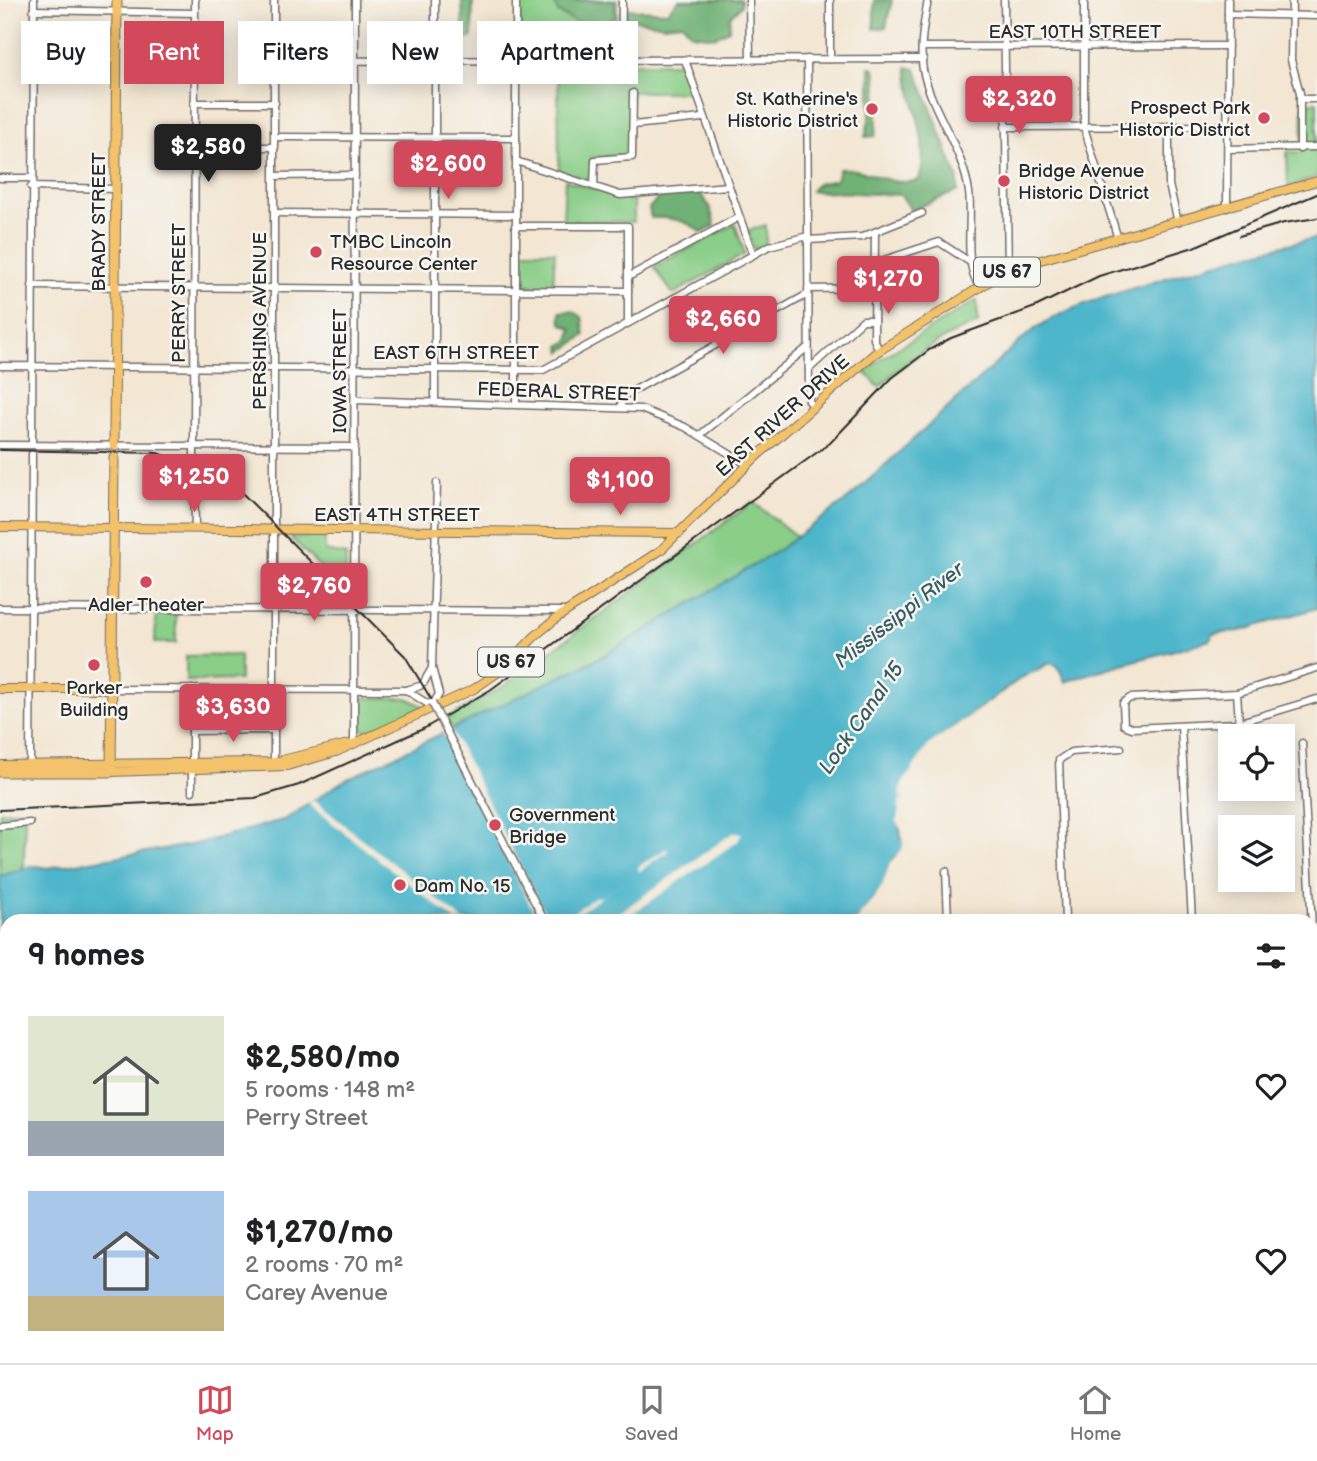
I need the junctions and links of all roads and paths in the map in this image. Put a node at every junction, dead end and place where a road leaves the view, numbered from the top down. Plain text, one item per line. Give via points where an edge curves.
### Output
1 (34, 0) edge
2 (117, 0) edge
3 (195, 0) edge
4 (274, 0) edge
5 (355, 0) edge
6 (435, 0) edge
7 (516, 0) edge
8 (622, 0) edge
9 (749, 0) edge
10 (830, 0) edge
11 (928, 0) edge
12 (1004, 0) edge
13 (1084, 0) edge
14 (1228, 0) edge
15 (1292, 0) edge
16 (33, 10) junction
17 (117, 12) junction
18 (194, 13) junction
19 (1228, 15) junction
20 (1291, 15) junction
21 (1317, 16) edge
22 (274, 21) edge
23 (435, 21) edge
24 (516, 21) edge
25 (622, 21) edge
26 (1228, 46) junction
27 (922, 47) junction
28 (1005, 47) junction
29 (1084, 47) junction
30 (750, 59) junction
31 (807, 59) junction
32 (830, 59) junction
33 (923, 59) junction
34 (685, 60) junction
35 (355, 61) junction
36 (367, 61) edge
37 (638, 61) edge
38 (275, 84) edge
39 (435, 84) edge
40 (516, 84) edge
41 (633, 93) dead end
42 (1300, 99) junction
43 (1317, 99) edge
44 (194, 103) junction
45 (275, 103) junction
46 (703, 118) junction
47 (633, 125) junction
48 (1170, 126) junction
49 (1227, 126) junction
50 (1005, 127) junction
51 (1084, 127) junction
52 (275, 137) junction
53 (355, 137) junction
54 (435, 137) junction
55 (516, 138) junction
56 (194, 147) junction
57 (275, 147) junction
58 (1317, 147) edge
59 (1228, 149) junction
60 (1300, 149) junction
61 (516, 161) junction
62 (355, 175) junction
63 (275, 176) junction
64 (0, 178) edge
65 (31, 178) junction
66 (1317, 181) edge
67 (594, 186) junction
68 (728, 186) junction
69 (31, 187) junction
70 (116, 188) junction
71 (1227, 208) junction
72 (275, 213) junction
73 (355, 213) junction
74 (922, 213) dead end
75 (435, 214) junction
76 (516, 215) junction
77 (739, 217) junction
78 (1178, 222) junction
79 (515, 226) junction
80 (875, 232) junction
81 (808, 238) junction
82 (1118, 239) junction
83 (752, 255) junction
84 (970, 262) junction
85 (876, 263) junction
86 (1008, 271) junction
87 (628, 277) junction
88 (32, 286) junction
89 (115, 288) junction
90 (194, 288) junction
91 (874, 288) junction
92 (980, 288) junction
93 (274, 289) junction
94 (356, 290) junction
95 (435, 290) junction
96 (628, 290) junction
97 (516, 291) junction
98 (808, 292) junction
99 (874, 320) junction
100 (628, 323) junction
101 (808, 347) junction
102 (879, 351) junction
103 (0, 366) edge
104 (32, 366) junction
105 (114, 367) junction
106 (193, 368) junction
107 (274, 368) junction
108 (355, 369) junction
109 (435, 369) junction
110 (809, 369) junction
111 (516, 370) junction
112 (355, 400) junction
113 (435, 401) junction
114 (516, 403) junction
115 (621, 406) junction
116 (813, 406) junction
117 (700, 435) junction
118 (0, 445) edge
119 (32, 445) junction
120 (114, 445) junction
121 (194, 445) junction
122 (274, 446) junction
123 (355, 447) junction
124 (32, 454) dead end
125 (114, 457) dead end
126 (194, 460) dead end
127 (748, 465) junction
128 (194, 469) dead end
129 (438, 483) dead end
130 (0, 527) edge
131 (32, 527) junction
132 (113, 527) junction
133 (195, 528) junction
134 (274, 529) junction
135 (434, 529) junction
136 (354, 530) junction
137 (680, 533) junction
138 (0, 608) edge
139 (31, 608) junction
140 (114, 608) junction
141 (274, 609) junction
142 (354, 610) junction
143 (434, 610) junction
144 (567, 611) junction
145 (1317, 667) edge
146 (432, 668) junction
147 (422, 684) junction
148 (435, 684) junction
149 (0, 689) edge
150 (30, 689) junction
151 (113, 689) junction
152 (192, 689) junction
153 (274, 690) junction
154 (354, 690) junction
155 (406, 690) junction
156 (1237, 692) junction
157 (418, 696) junction
158 (1317, 699) edge
159 (432, 703) junction
160 (1239, 722) junction
161 (1181, 726) junction
162 (274, 730) junction
163 (192, 731) junction
164 (354, 743) junction
165 (1302, 743) dead end
166 (1121, 748) dead end
167 (0, 765) edge
168 (274, 765) junction
169 (192, 767) junction
170 (30, 769) junction
171 (111, 769) junction
172 (0, 772) edge
173 (192, 791) dead end
174 (30, 823) dead end
175 (0, 826) edge
176 (946, 870) dead end
177 (541, 914) edge
178 (948, 914) edge
179 (1065, 914) edge
180 (1192, 914) edge
181 (1311, 914) edge

1 - 16 street
2 - 17 highway, BRADY STREET
3 - 18 street, PERRY STREET
4 - 22 street, PERSHING AVENUE
5 - 35 street, IOWA STREET
6 - 23 street
7 - 24 street
8 - 25 street
9 - 30 street
10 - 32 street
11 - 27 street
12 - 28 street
13 - 29 street
14 - 19 street
15 - 20 street
16 - 17 street
16 - 65 street
17 - 18 street
17 - 70 highway, BRADY STREET
18 - 44 street, PERRY STREET
19 - 20 street
19 - 26 street
20 - 21 street
20 - 42 street via 1291,61
26 - 29 street, EAST 10TH STREET
26 - 49 street
27 - 28 street, EAST 10TH STREET
27 - 33 street
28 - 29 street, EAST 10TH STREET
28 - 50 street
29 - 51 street
30 - 31 street
30 - 34 street
31 - 32 street
31 - 81 street
32 - 33 street
33 - 84 street via 926,81 968,187
34 - 37 street
34 - 46 street
35 - 36 street
35 - 53 street, IOWA STREET
38 - 45 street, PERSHING AVENUE
39 - 54 street
40 - 55 street
41 - 47 street
42 - 43 street
42 - 60 street
44 - 45 street
44 - 56 street, PERRY STREET
45 - 52 street, PERSHING AVENUE
46 - 47 street
46 - 68 street
47 - 67 street via 632,158 595,160
48 - 49 street
48 - 51 street
48 - 78 street via 1169,185
49 - 59 street
50 - 51 street
50 - 86 street
51 - 82 street
52 - 53 street
52 - 57 street, PERSHING AVENUE
53 - 54 street
53 - 62 street, IOWA STREET
54 - 55 street
54 - 75 street
55 - 61 street
56 - 57 street
56 - 90 street, PERRY STREET
57 - 63 street, PERSHING AVENUE
58 - 60 street
59 - 60 street
59 - 71 street
61 - 67 street
61 - 76 street
62 - 63 street
62 - 73 street, IOWA STREET
63 - 72 street, PERSHING AVENUE
64 - 65 street
65 - 69 street
66 - 71 main road, EAST RIVER DRIVE / US 67
67 - 68 street via 620,195
68 - 77 street
69 - 70 street
69 - 88 street
70 - 89 highway, BRADY STREET
71 - 78 main road, EAST RIVER DRIVE / US 67
72 - 73 street
72 - 93 street, PERSHING AVENUE
73 - 75 street
73 - 94 street, IOWA STREET
74 - 80 street, EAST 6TH STREET
75 - 76 street
75 - 95 street
76 - 79 street
77 - 83 street
77 - 87 street
78 - 82 main road, EAST RIVER DRIVE / US 67
79 - 87 street via 628,226
79 - 97 street
80 - 81 street, EAST 6TH STREET via 846,239
80 - 85 street
81 - 83 street, EAST 6TH STREET via 774,244
81 - 98 street
82 - 86 main road, EAST RIVER DRIVE / US 67
83 - 100 street, EAST 6TH STREET
84 - 85 street via 939,242
84 - 92 street
85 - 91 street
86 - 92 main road, EAST RIVER DRIVE / US 67
87 - 96 street
88 - 89 street
88 - 104 street
89 - 90 street
89 - 105 highway, BRADY STREET
90 - 93 street
90 - 106 street, PERRY STREET
91 - 98 street
91 - 99 street
92 - 102 main road, EAST RIVER DRIVE / US 67
93 - 94 street
93 - 107 street, PERSHING AVENUE
94 - 95 street
94 - 108 street, IOWA STREET
95 - 97 street
95 - 109 street
96 - 97 street
96 - 100 street
97 - 111 street
98 - 101 street
98 - 115 street via 622,397
99 - 102 street
99 - 110 street via 863,320
100 - 111 street, EAST 6TH STREET via 549,367
101 - 110 street
101 - 117 street
102 - 116 main road, EAST RIVER DRIVE / US 67
103 - 104 street, EAST 6TH STREET
104 - 105 street, EAST 6TH STREET
104 - 119 street
105 - 106 street, EAST 6TH STREET
105 - 120 highway, BRADY STREET
106 - 107 street, EAST 6TH STREET
106 - 121 street, PERRY STREET
107 - 108 street, EAST 6TH STREET
107 - 122 street, PERSHING AVENUE
108 - 109 street, EAST 6TH STREET
108 - 112 street, IOWA STREET
109 - 111 street, EAST 6TH STREET
109 - 113 street
110 - 116 street
111 - 114 street
112 - 113 street, FEDERAL STREET
112 - 123 street, IOWA STREET
113 - 114 street, FEDERAL STREET
114 - 115 street, FEDERAL STREET
115 - 117 street, FEDERAL STREET via 651,411
116 - 127 main road, EAST RIVER DRIVE / US 67
117 - 127 street, FEDERAL STREET
118 - 119 street
119 - 120 street
120 - 121 street
121 - 122 street
121 - 126 street, PERRY STREET
122 - 123 street
122 - 134 street, PERSHING AVENUE
123 - 136 street, IOWA STREET
124 - 131 street
125 - 132 highway
127 - 137 main road, EAST RIVER DRIVE / US 67
128 - 133 street
129 - 135 street
130 - 131 main road, EAST 4TH STREET
131 - 132 main road, EAST 4TH STREET
131 - 139 street
132 - 133 main road, EAST 4TH STREET
132 - 140 highway
133 - 134 main road, EAST 4TH STREET
134 - 136 main road, EAST 4TH STREET
134 - 141 street, PERSHING AVENUE
135 - 136 main road, EAST 4TH STREET
135 - 137 main road, EAST 4TH STREET
135 - 143 street
136 - 142 street, IOWA STREET
137 - 144 main road, EAST RIVER DRIVE / US 67 via 650,558
138 - 139 street
139 - 140 street
139 - 150 street
140 - 141 street
140 - 151 highway
141 - 142 street
141 - 153 street, PERSHING AVENUE
142 - 143 street
142 - 154 street, IOWA STREET
143 - 144 street
143 - 146 street
144 - 164 main road, EAST RIVER DRIVE / US 67 via 490,679 437,709
145 - 156 street
146 - 147 street
146 - 148 street
147 - 148 street
147 - 155 street
147 - 157 street
148 - 159 street via 439,694
149 - 150 main road
150 - 151 main road
150 - 170 street
151 - 152 street
151 - 171 highway
152 - 153 street
152 - 163 street
153 - 154 street
153 - 162 street, PERSHING AVENUE
154 - 155 street
154 - 164 street, IOWA STREET
155 - 157 street
156 - 160 street
156 - 161 street via 1124,700 1127,728
157 - 159 street
158 - 160 street
159 - 177 street, bridge
160 - 161 street
161 - 180 street
162 - 163 street
162 - 168 street, PERSHING AVENUE
163 - 169 street
164 - 168 main road, EAST RIVER DRIVE / US 67
165 - 181 street
166 - 179 street via 1071,752 1059,760
167 - 170 main road, US 67
168 - 169 main road, EAST RIVER DRIVE / US 67
169 - 171 main road, EAST RIVER DRIVE / US 67
169 - 173 street
170 - 171 highway, US 67
170 - 172 highway, US 67
174 - 175 street
176 - 178 street

